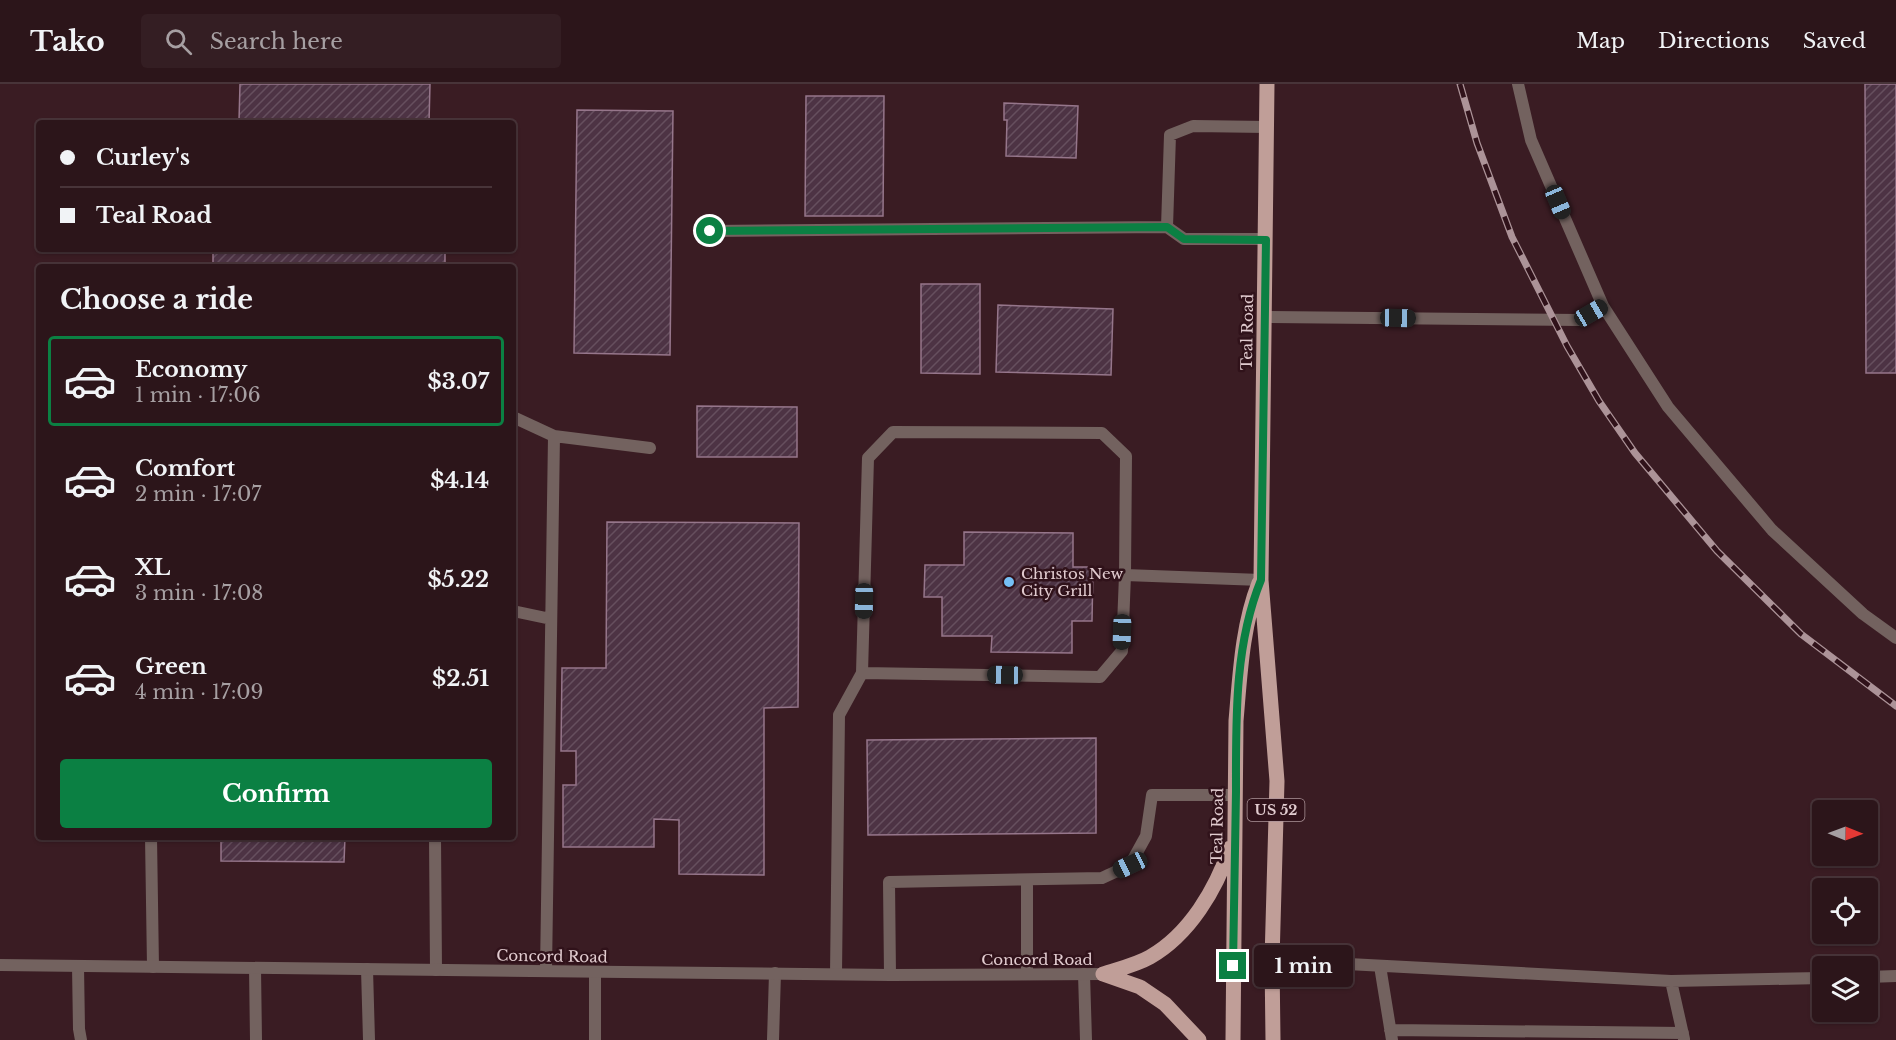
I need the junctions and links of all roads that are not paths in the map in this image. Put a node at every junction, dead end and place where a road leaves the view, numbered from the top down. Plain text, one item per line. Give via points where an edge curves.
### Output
1 (1267, 84) edge
2 (1518, 84) edge
3 (1267, 127) junction
4 (1167, 227) junction
5 (710, 231) dead end
6 (1266, 240) junction
7 (1603, 306) junction
8 (1265, 317) junction
9 (516, 418) edge
10 (554, 436) junction
11 (650, 448) dead end
12 (1125, 575) junction
13 (1261, 580) junction
14 (516, 612) edge
15 (551, 619) junction
16 (1896, 638) edge
17 (862, 673) junction
18 (1236, 795) junction
19 (1235, 835) junction
20 (152, 840) edge
21 (435, 840) edge
22 (1027, 880) junction
23 (1272, 960) junction
24 (0, 965) edge
25 (78, 966) junction
26 (1380, 966) junction
27 (153, 967) junction
28 (255, 968) junction
29 (367, 969) junction
30 (436, 970) junction
31 (546, 971) junction
32 (595, 972) junction
33 (775, 973) junction
34 (836, 974) junction
35 (1027, 974) junction
36 (1084, 974) junction
37 (1103, 974) junction
38 (890, 975) junction
39 (1896, 976) edge
40 (1878, 977) edge
41 (1812, 978) edge
42 (1671, 981) junction
43 (1391, 1035) edge
44 (1577, 1036) edge
45 (1684, 1037) edge
46 (81, 1040) edge
47 (256, 1040) edge
48 (369, 1040) edge
49 (595, 1040) edge
50 (773, 1040) edge
51 (1086, 1040) edge
52 (1199, 1040) edge
53 (1233, 1040) edge
54 (1273, 1040) edge

1 - 3 main road, Teal Road / US 52
2 - 7 street via 1531,140
3 - 4 street via 1193,126 1170,135
3 - 6 main road, Teal Road / US 52
4 - 5 street
4 - 6 street via 1184,239
6 - 8 main road, Teal Road / US 52
7 - 8 street via 1579,320
7 - 16 street via 1668,407 1772,530 1863,614
8 - 13 main road, Teal Road / US 52
9 - 10 street
10 - 11 street
10 - 15 street
12 - 13 street
12 - 17 street via 1122,651 1100,677
12 - 17 street via 1126,456 1102,433 893,432 868,458
13 - 18 main road, Teal Road / US 52 via 1251,604 1240,671
13 - 23 main road, Teal Road / US 52 via 1277,781
14 - 15 street
15 - 31 street
17 - 34 street via 839,715
18 - 19 main road, Teal Road / US 52
18 - 22 street via 1152,795 1146,836 1130,865 1102,878
19 - 37 main road via 1220,876 1188,926 1150,957
19 - 53 main road, Teal Road / US 52
20 - 27 street
21 - 30 street
22 - 35 street
22 - 38 street via 889,882
23 - 26 street
23 - 54 main road, Teal Road / US 52
24 - 25 street, Concord Road
25 - 27 street, Concord Road
25 - 46 street
26 - 42 street
26 - 43 street
27 - 28 street, Concord Road
28 - 29 street, Concord Road
28 - 47 street
29 - 30 street, Concord Road
29 - 48 street
30 - 31 street, Concord Road
31 - 32 street, Concord Road
32 - 33 street, Concord Road
32 - 49 street
33 - 34 street, Concord Road
33 - 50 street
34 - 38 street, Concord Road
35 - 36 street, Concord Road
35 - 38 street, Concord Road
36 - 37 street, Concord Road
36 - 51 street
37 - 52 main road via 1140,987 1166,1004
39 - 40 street
41 - 42 street
42 - 45 street
43 - 44 street
44 - 45 street

